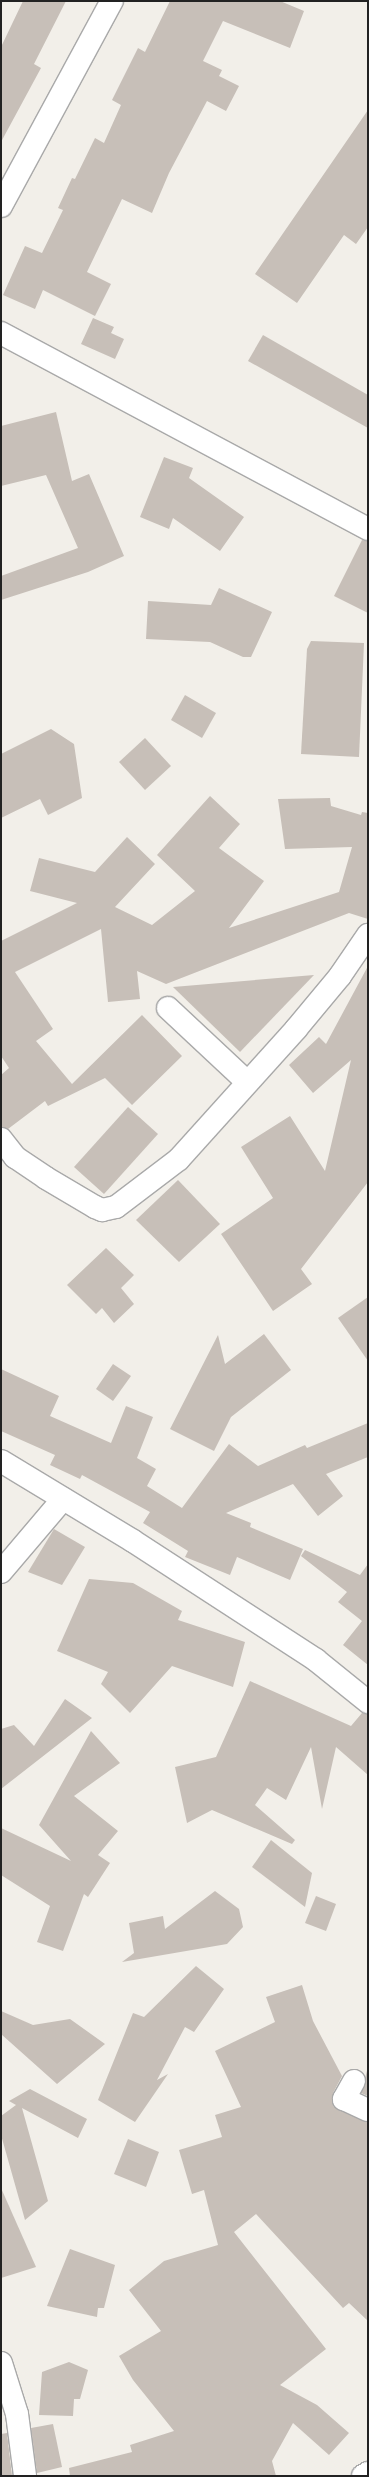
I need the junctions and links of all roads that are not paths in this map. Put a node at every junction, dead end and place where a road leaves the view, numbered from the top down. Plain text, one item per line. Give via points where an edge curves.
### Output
1 (112, 1) edge
2 (1, 206) edge
3 (1, 333) edge
4 (368, 529) edge
5 (368, 935) edge
6 (168, 1008) dead end
7 (247, 1082) junction
8 (1, 1139) edge
9 (1, 1461) edge
10 (63, 1499) junction
11 (1, 1572) edge
12 (368, 1702) edge
13 (354, 2081) dead end
14 (368, 2110) edge
15 (1, 2363) edge
16 (368, 2473) edge
17 (25, 2476) edge
18 (363, 2476) edge

1 - 2 street
3 - 4 street
5 - 7 street via 340,976
6 - 7 street
7 - 8 street via 179,1159 116,1207 108,1210 95,1207 46,1178 15,1157
9 - 10 street
10 - 11 street
10 - 12 street via 134,1541 316,1660
13 - 14 street via 344,2099
15 - 17 street via 17,2414
16 - 18 street

